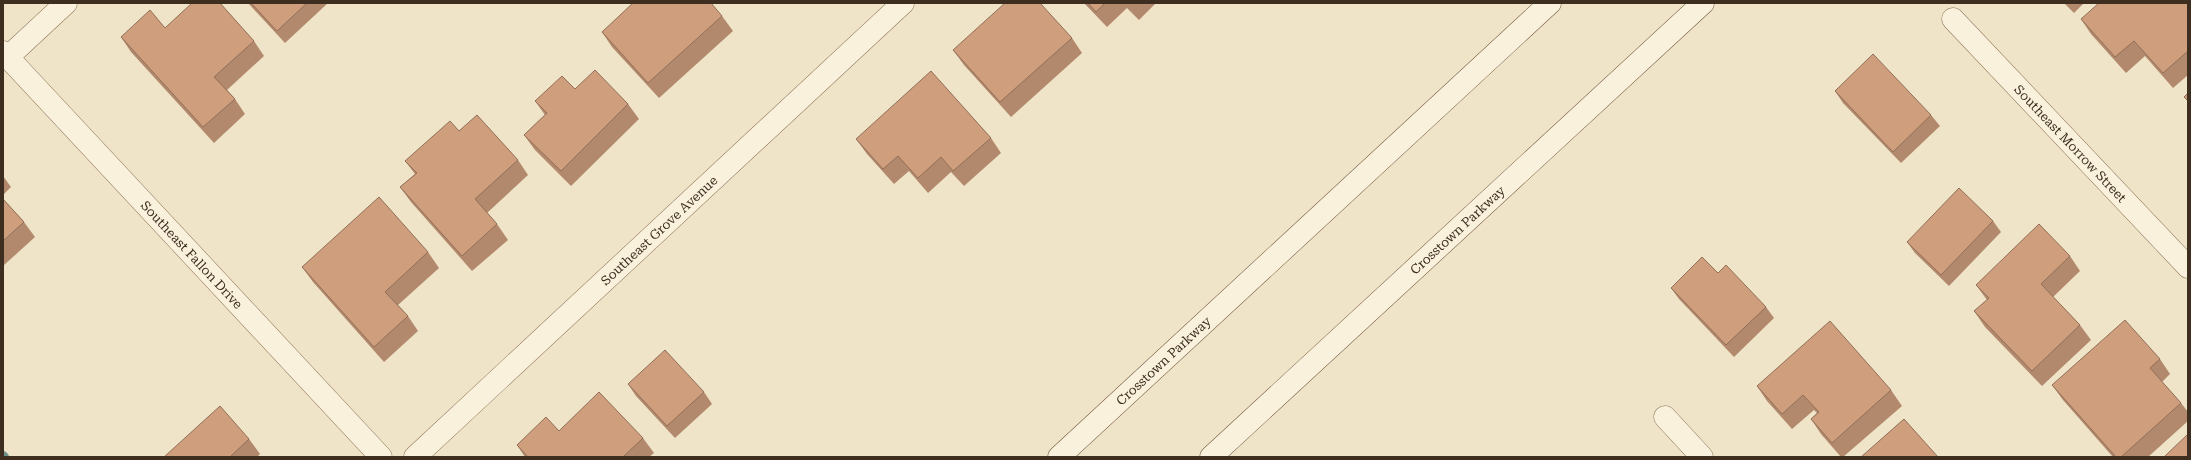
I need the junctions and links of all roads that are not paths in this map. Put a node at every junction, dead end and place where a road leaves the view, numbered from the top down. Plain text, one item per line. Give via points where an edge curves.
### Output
1 (66, 3) edge
2 (903, 3) edge
3 (1550, 3) edge
4 (1703, 3) edge
5 (1953, 19) dead end
6 (5, 54) edge
7 (2188, 267) edge
8 (1665, 417) dead end
9 (381, 457) edge
10 (414, 457) edge
11 (1059, 457) edge
12 (1211, 457) edge
13 (1702, 457) edge

1 - 6 street
2 - 10 street, Southeast Grove Avenue
3 - 11 street, Crosstown Parkway
4 - 12 street, Crosstown Parkway
5 - 7 street, Southeast Morrow Street
6 - 9 street, Southeast Fallon Drive
8 - 13 street

